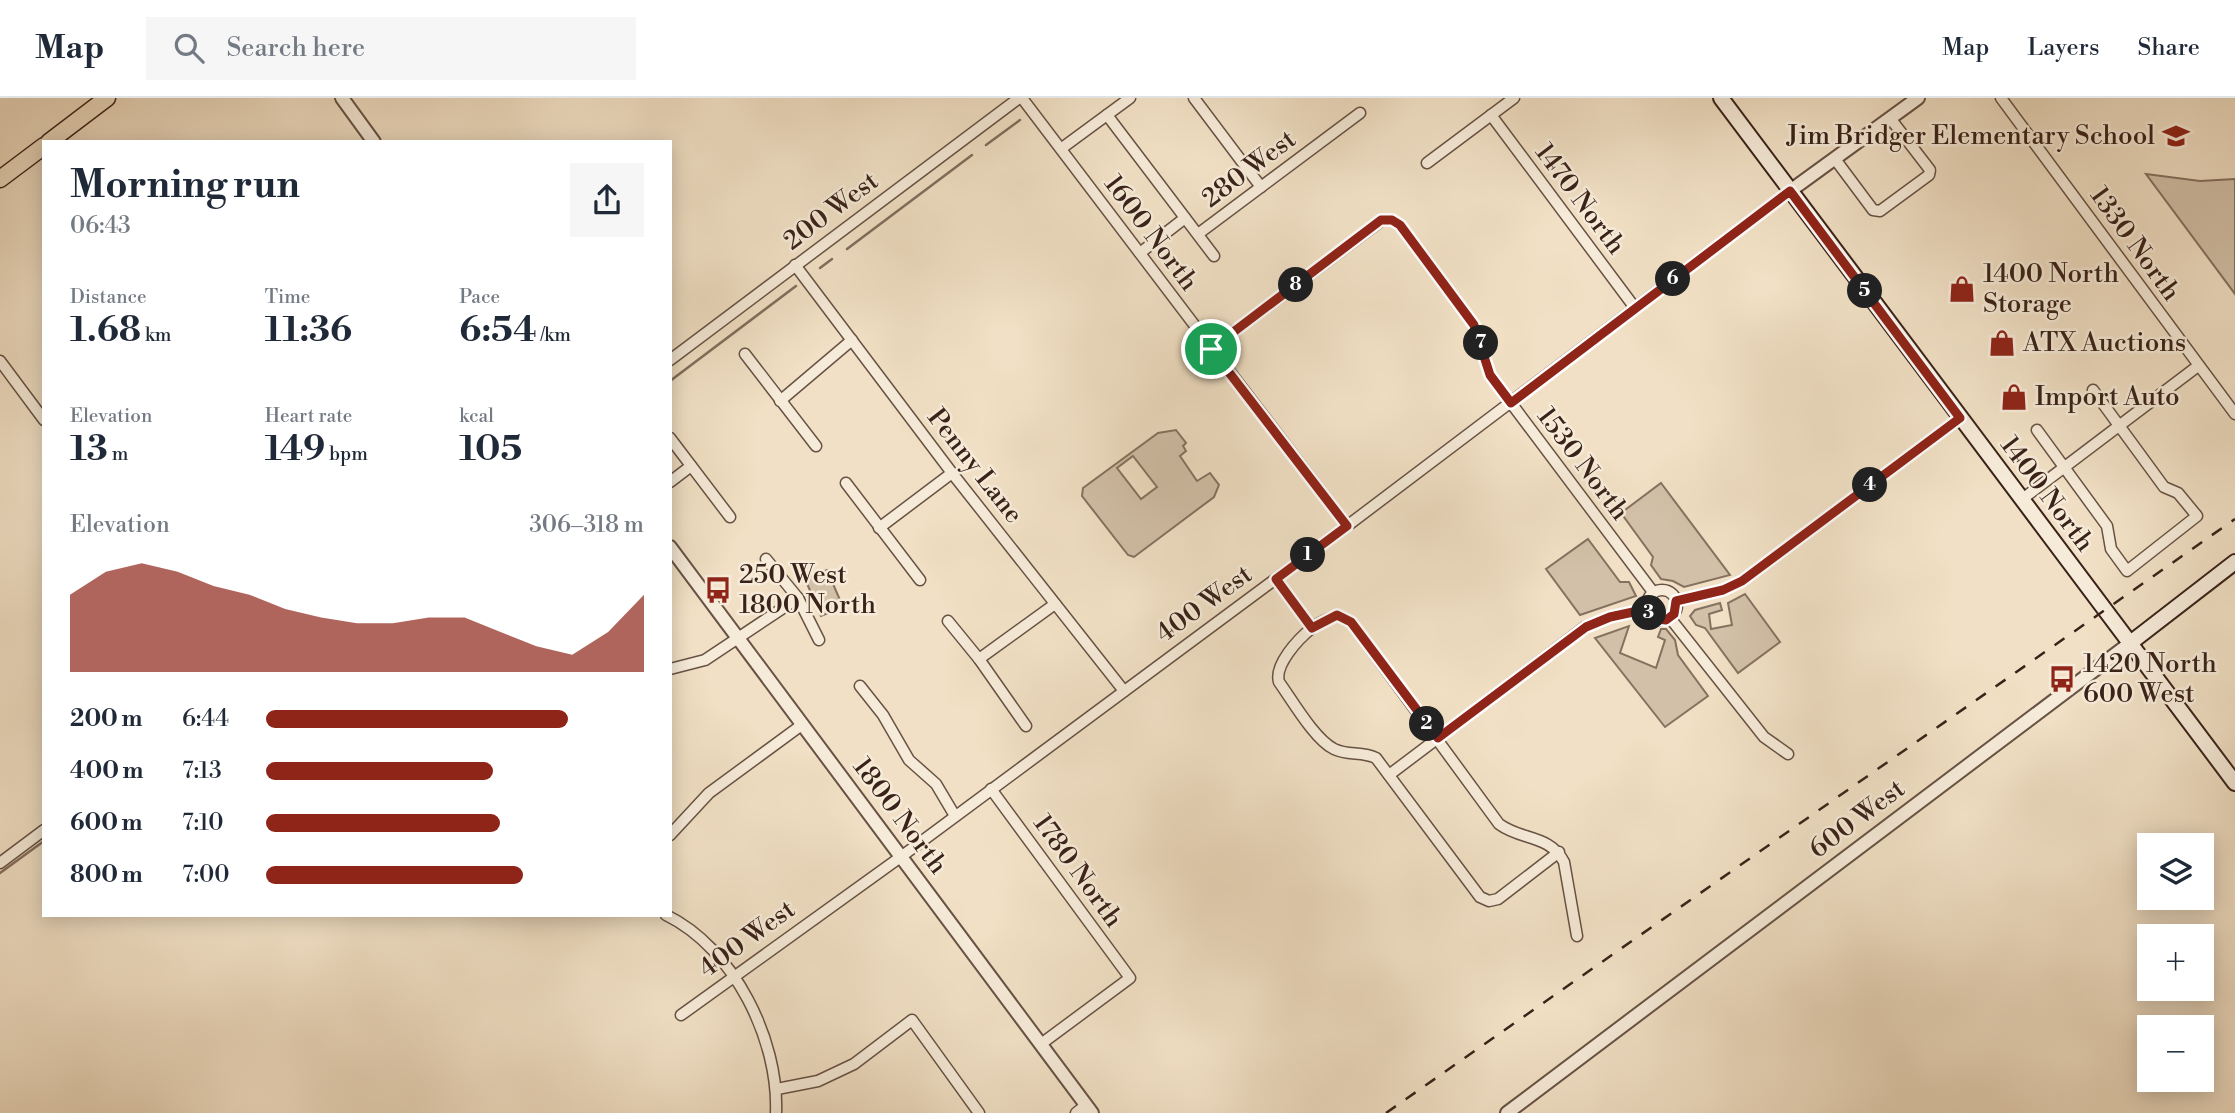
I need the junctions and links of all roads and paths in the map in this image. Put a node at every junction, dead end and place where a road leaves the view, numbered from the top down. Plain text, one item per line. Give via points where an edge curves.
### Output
1 (107, 98) edge
2 (342, 98) edge
3 (1021, 98) edge
4 (1130, 98) edge
5 (1194, 98) edge
6 (1514, 98) edge
7 (1721, 98) edge
8 (1918, 98) edge
9 (2001, 98) edge
10 (1360, 113) dead end
11 (1107, 114) junction
12 (1491, 115) junction
13 (1890, 118) junction
14 (52, 140) edge
15 (373, 140) edge
16 (42, 148) edge
17 (1062, 148) junction
18 (1835, 159) junction
19 (1427, 163) dead end
20 (0, 179) edge
21 (1261, 187) junction
22 (1790, 191) junction
23 (1185, 218) junction
24 (1198, 234) junction
25 (1140, 253) junction
26 (1214, 256) dead end
27 (796, 265) junction
28 (1635, 308) junction
29 (852, 340) junction
30 (1211, 349) junction
31 (745, 354) dead end
32 (672, 358) edge
33 (0, 361) edge
34 (2198, 366) junction
35 (2093, 390) dead end
36 (780, 401) junction
37 (1511, 403) junction
38 (2235, 414) edge
39 (42, 417) edge
40 (1960, 418) junction
41 (2120, 425) junction
42 (2037, 430) dead end
43 (672, 441) edge
44 (816, 446) dead end
45 (691, 466) junction
46 (2065, 467) junction
47 (952, 472) junction
48 (672, 480) edge
49 (846, 483) dead end
50 (2021, 500) junction
51 (730, 517) dead end
52 (1347, 526) junction
53 (879, 527) junction
54 (672, 550) edge
55 (765, 559) dead end
56 (2235, 562) edge
57 (1276, 579) junction
58 (920, 580) dead end
59 (1653, 592) junction
60 (798, 598) junction
61 (1676, 601) junction
62 (1055, 604) junction
63 (1647, 609) junction
64 (1670, 618) junction
65 (948, 621) dead end
66 (1312, 628) junction
67 (738, 638) junction
68 (819, 640) dead end
69 (2129, 644) junction
70 (979, 659) junction
71 (672, 668) edge
72 (860, 686) dead end
73 (1124, 691) junction
74 (803, 724) junction
75 (1026, 726) dead end
76 (1438, 738) junction
77 (1788, 754) dead end
78 (1389, 775) junction
79 (2235, 783) edge
80 (991, 789) junction
81 (955, 816) junction
82 (42, 832) edge
83 (672, 833) edge
84 (1559, 852) junction
85 (902, 856) junction
86 (0, 863) edge
87 (669, 917) edge
88 (1577, 936) dead end
89 (732, 977) junction
90 (681, 1015) dead end
91 (1041, 1044) junction
92 (777, 1089) junction
93 (1084, 1110) edge
94 (776, 1113) edge
95 (979, 1113) edge
96 (1507, 1113) edge

1 - 14 main road
2 - 15 street
3 - 17 street, 1600 North
3 - 27 street, 200 West
4 - 11 street
5 - 21 street
6 - 12 street
7 - 22 main road, 1400 North
8 - 13 street, 400 West
9 - 34 street, 1330 North
10 - 21 street, 280 West
11 - 17 street
11 - 23 street
12 - 19 street
12 - 28 street, 1470 North
13 - 18 street, 400 West
13 - 18 street via 1930,170 1929,175 1880,211 1873,210
16 - 20 main road
17 - 25 street, 1600 North
18 - 22 street, 400 West
21 - 24 street, 280 West
22 - 28 street, 400 West
22 - 40 main road, 1400 North
23 - 24 street
23 - 25 street
24 - 26 street
25 - 30 street, 1600 North
27 - 29 street, Penny Lane
27 - 32 street, 200 West
28 - 37 street, 400 West
29 - 36 street
29 - 47 street, Penny Lane
30 - 37 street, 1530 North via 1381,220 1392,220 1474,325 1490,375
30 - 52 street, 1600 North
31 - 36 street
33 - 39 street
34 - 38 street, 1330 North
34 - 41 street
35 - 41 street
36 - 44 street
37 - 52 street, 400 West
37 - 59 street, 1530 North
40 - 50 main road, 1400 North
40 - 61 street via 1742,581
41 - 46 street
41 - 46 street via 2164,486 2178,492 2197,516 2127,571 2111,549 2107,526
42 - 46 street
43 - 45 street
45 - 48 street
45 - 51 street
46 - 50 street
47 - 53 street
47 - 62 street, Penny Lane
49 - 53 street
50 - 69 main road, 1400 North
52 - 57 street, 400 West
53 - 58 street
54 - 67 street, 1800 North
55 - 60 street
56 - 69 main road, 600 West
57 - 66 street
57 - 73 street, 400 West
59 - 61 street via 1667,591
59 - 63 street
60 - 67 street
60 - 68 street
61 - 64 street
62 - 70 street
62 - 73 street, Penny Lane
63 - 64 street via 1656,619
63 - 76 street via 1586,627
64 - 77 street via 1764,737
65 - 70 street
66 - 76 street via 1337,615 1351,622
66 - 78 street via 1279,666 1279,682 1330,748 1366,753
67 - 71 street via 705,660
67 - 74 street, 1800 North
69 - 79 main road, 1400 North
69 - 96 street, 600 West
70 - 75 street
72 - 81 street via 909,761 936,784
73 - 80 street, 400 West
74 - 83 street via 709,793
74 - 85 street, 1800 North
76 - 78 street
76 - 84 street via 1499,824 1512,834 1549,843
78 - 84 street via 1480,897 1498,899
80 - 81 street, 400 West
80 - 91 street, 1780 North via 1130,978
81 - 85 street, 400 West
82 - 86 street
84 - 88 street
85 - 89 street, 400 West
85 - 91 street, 1800 North
87 - 89 street via 706,945
89 - 90 street, 400 West
89 - 92 street via 752,1006 768,1044
91 - 93 street, 1800 North
92 - 94 street
92 - 95 street via 818,1081 854,1064 912,1020

